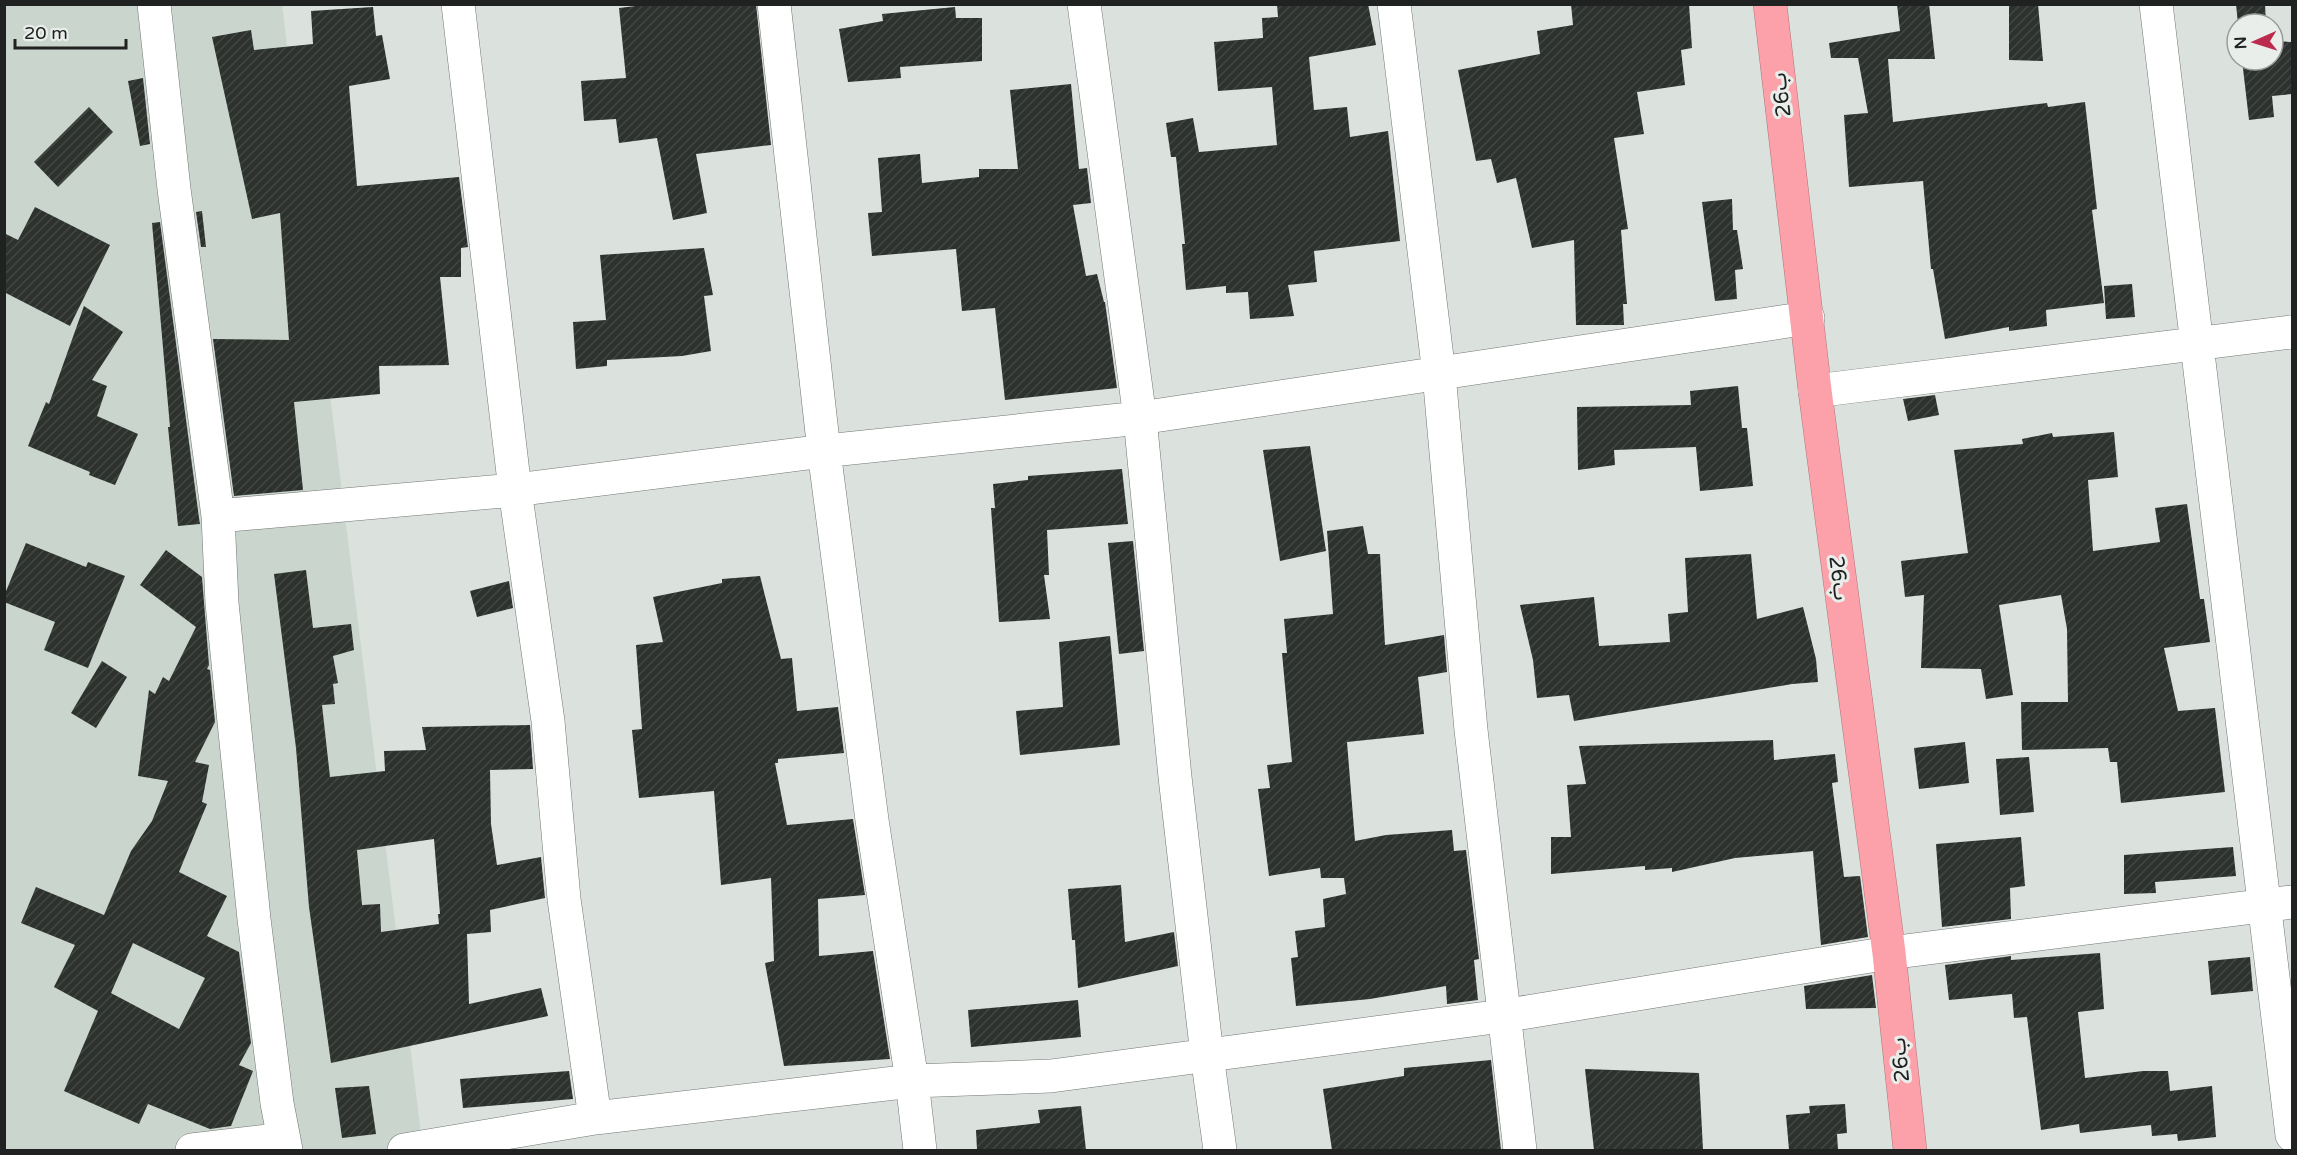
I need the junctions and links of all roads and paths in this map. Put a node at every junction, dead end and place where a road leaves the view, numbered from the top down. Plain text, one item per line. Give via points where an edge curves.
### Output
1 (154, 4) edge
2 (458, 4) edge
3 (774, 4) edge
4 (1084, 4) edge
5 (1394, 4) edge
6 (1770, 4) edge
7 (2156, 4) edge
8 (1808, 318) junction
9 (2292, 332) edge
10 (2196, 344) junction
11 (1439, 374) junction
12 (1815, 391) junction
13 (1140, 418) junction
14 (824, 451) junction
15 (515, 490) junction
16 (218, 516) junction
17 (2279, 903) edge
18 (1889, 953) junction
19 (1503, 1016) junction
20 (1207, 1055) junction
21 (912, 1082) junction
22 (595, 1118) junction
23 (2292, 1136) edge
24 (285, 1145) edge
25 (192, 1150) edge
26 (404, 1150) edge
27 (920, 1150) edge
28 (1220, 1150) edge
29 (1520, 1150) edge
30 (1911, 1150) edge

1 - 16 street via 174,189
2 - 15 street
3 - 14 street
4 - 13 street
5 - 11 street
6 - 8 highway, 26ب
7 - 10 street
8 - 11 street
8 - 12 highway, 26ب
9 - 10 street
10 - 12 street
10 - 17 street
11 - 13 street
11 - 19 street via 1471,730
12 - 18 highway, 26ب
13 - 14 street
13 - 20 street
14 - 15 street
14 - 21 street via 872,820
15 - 16 street
15 - 22 street via 548,721 564,899
16 - 24 street via 222,603 254,919
17 - 18 street
17 - 23 street
18 - 19 street
18 - 30 highway, 26ب
19 - 20 street
19 - 29 street
20 - 21 street via 1051,1076
20 - 28 street
21 - 22 street
21 - 27 street
22 - 26 street
24 - 25 street

